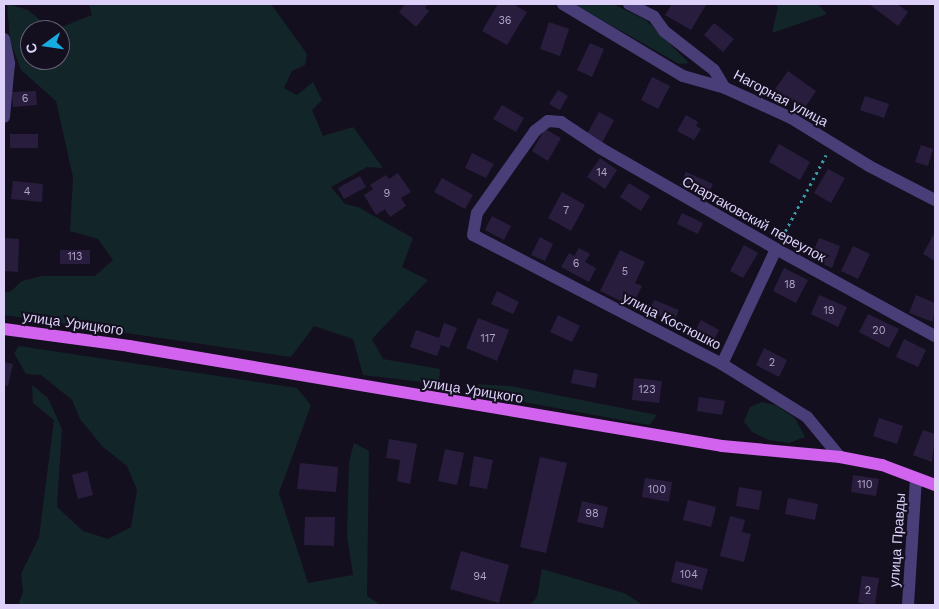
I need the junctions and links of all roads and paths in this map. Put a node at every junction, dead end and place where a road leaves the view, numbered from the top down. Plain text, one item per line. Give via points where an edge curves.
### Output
1 (563, 4) edge
2 (629, 4) edge
3 (4, 39) edge
4 (725, 88) junction
5 (4, 117) edge
6 (832, 143) junction
7 (935, 200) edge
8 (473, 235) joint
9 (776, 249) junction
10 (4, 329) edge
11 (935, 336) edge
12 (722, 364) junction
13 (840, 457) junction
14 (916, 478) junction
15 (935, 485) edge
16 (908, 605) edge

1 - 4 street via 683,76
2 - 4 street, Нагорная улица via 654,17 664,31 714,70
3 - 5 street via 9,63
4 - 6 street, Нагорная улица via 792,118
6 - 7 street, Нагорная улица
6 - 9 path
8 - 9 street, Спартаковский переулок via 476,213 535,131 548,121 560,122
8 - 12 street, улица Костюшко
9 - 11 street, Спартаковский переулок
9 - 12 street
10 - 13 main road, улица Урицкого via 129,346 722,446
12 - 13 street, улица Костюшко via 807,417
13 - 14 main road, улица Урицкого via 882,465
14 - 15 main road, улица Урицкого
14 - 16 street, улица Правды

